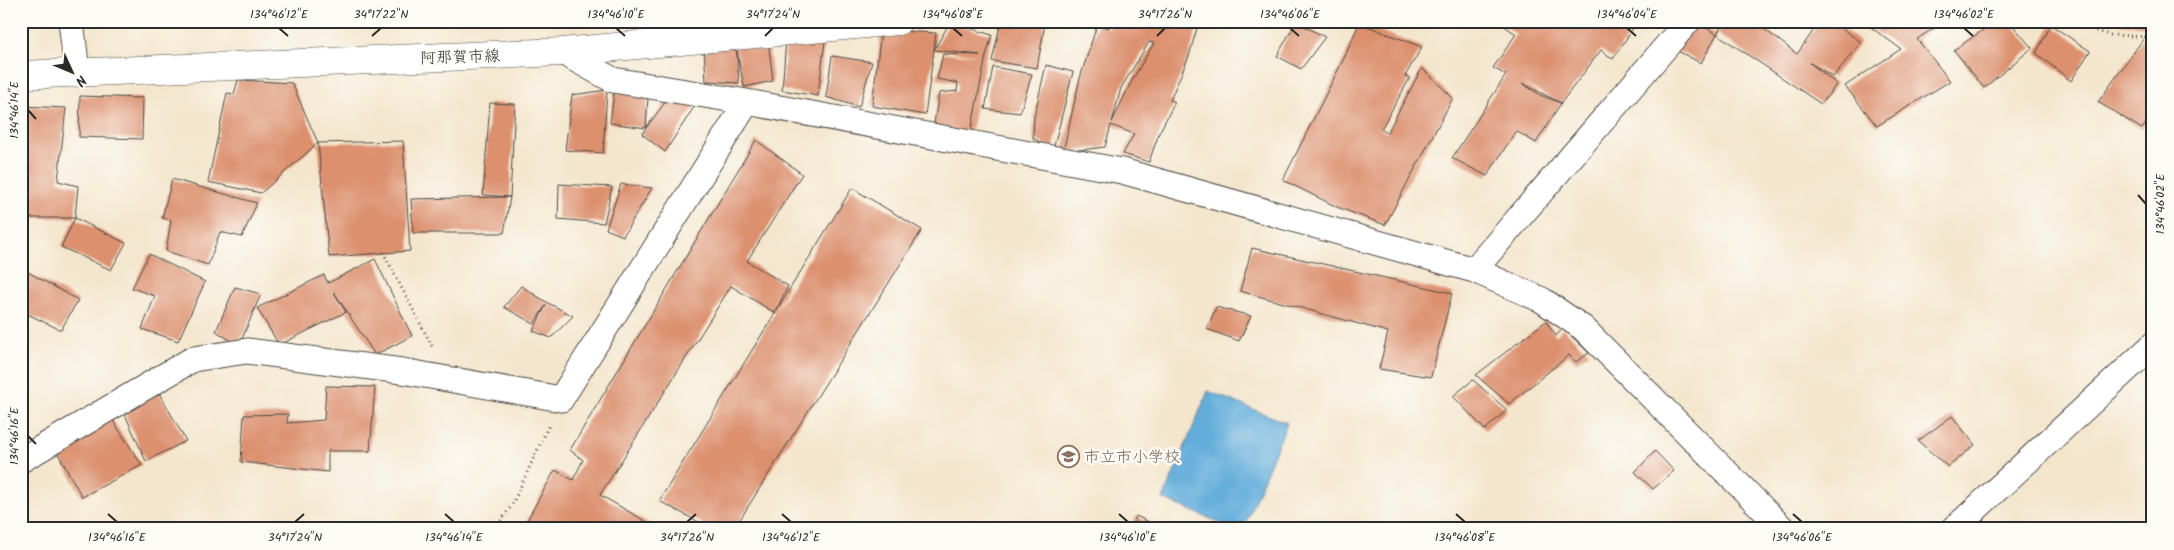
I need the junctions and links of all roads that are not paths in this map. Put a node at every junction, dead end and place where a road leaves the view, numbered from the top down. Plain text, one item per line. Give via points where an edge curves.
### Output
1 (71, 21) edge
2 (898, 21) edge
3 (1688, 21) edge
4 (562, 52) junction
5 (77, 72) junction
6 (21, 76) edge
7 (747, 102) junction
8 (1474, 270) junction
9 (2153, 344) edge
10 (21, 460) edge
11 (1783, 529) edge
12 (1954, 529) edge

1 - 5 street
2 - 4 main road, 阿那賀市線
3 - 8 street
4 - 5 main road, 阿那賀市線
4 - 7 street via 613,80
5 - 6 main road, 阿那賀市線
7 - 8 street via 1122,171
7 - 10 street via 561,399 402,371 247,351 193,359
8 - 11 street via 1542,300 1583,328
9 - 12 street

